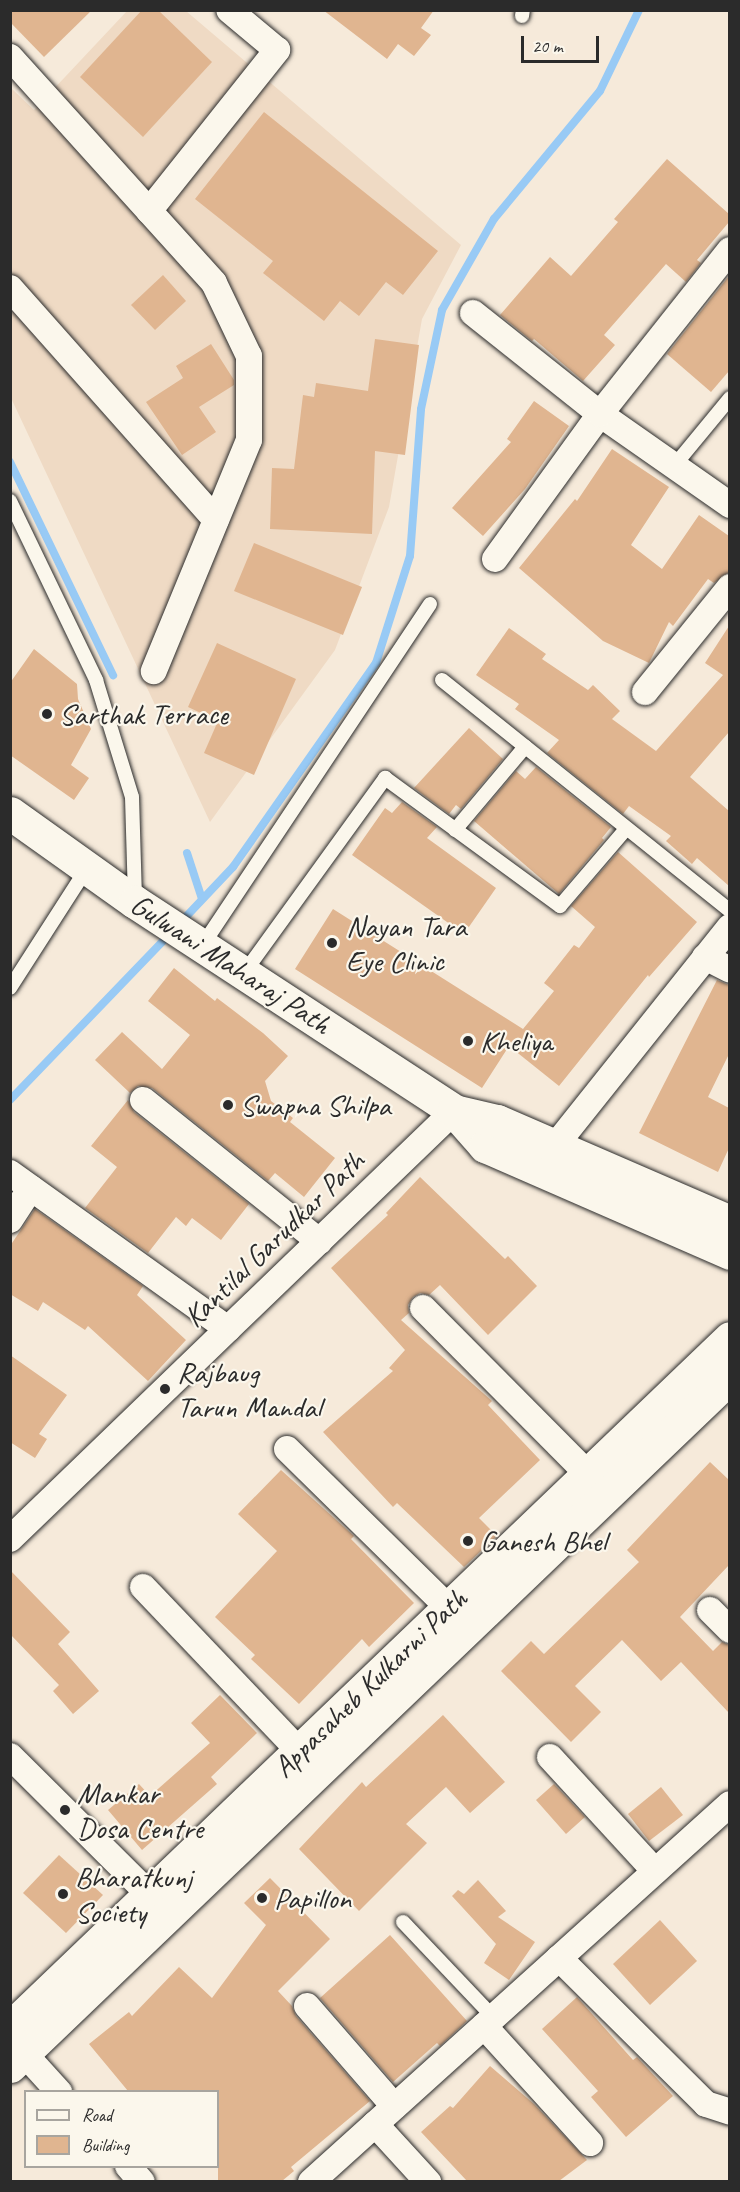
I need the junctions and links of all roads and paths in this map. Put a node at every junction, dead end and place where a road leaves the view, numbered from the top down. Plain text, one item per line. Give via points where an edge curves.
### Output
1 (229, 10) edge
2 (10, 57) edge
3 (149, 211) junction
4 (729, 250) edge
5 (10, 288) edge
6 (473, 312) dead end
7 (729, 398) edge
8 (600, 414) junction
9 (674, 466) junction
10 (10, 501) edge
11 (729, 505) edge
12 (216, 520) junction
13 (495, 559) dead end
14 (729, 587) edge
15 (430, 604) dead end
16 (154, 671) dead end
17 (442, 680) dead end
18 (645, 692) dead end
19 (525, 747) junction
20 (10, 813) edge
21 (626, 829) junction
22 (455, 830) junction
23 (87, 868) junction
24 (135, 902) junction
25 (729, 912) edge
26 (729, 927) edge
27 (202, 946) junction
28 (705, 957) junction
29 (729, 970) edge
30 (244, 973) junction
31 (10, 988) edge
32 (142, 1100) dead end
33 (454, 1111) junction
34 (555, 1146) junction
35 (21, 1180) edge
36 (10, 1220) edge
37 (729, 1222) edge
38 (319, 1241) junction
39 (729, 1253) edge
40 (423, 1308) dead end
41 (228, 1329) junction
42 (729, 1338) edge
43 (729, 1377) edge
44 (287, 1449) dead end
45 (588, 1474) junction
46 (10, 1539) edge
47 (143, 1587) dead end
48 (710, 1610) dead end
49 (458, 1618) junction
50 (729, 1630) edge
51 (299, 1751) junction
52 (10, 1756) edge
53 (550, 1756) dead end
54 (729, 1804) edge
55 (655, 1872) junction
56 (150, 1894) junction
57 (404, 1922) dead end
58 (560, 1958) junction
59 (307, 2006) dead end
60 (488, 2022) junction
61 (14, 2047) edge
62 (58, 2090) edge
63 (394, 2106) junction
64 (729, 2112) edge
65 (375, 2124) junction
66 (590, 2143) dead end
67 (130, 2168) edge
68 (142, 2181) edge
69 (311, 2181) edge
70 (428, 2181) edge

1 - 3 street via 277,50
2 - 3 street
3 - 12 street via 214,283 249,356 249,440
4 - 8 street
5 - 12 street
6 - 8 street
7 - 9 lane
8 - 9 street
8 - 13 street
9 - 11 street
10 - 24 lane via 103,702 132,796
12 - 16 street
14 - 18 street
15 - 27 lane
17 - 19 lane
19 - 21 lane
19 - 22 lane
20 - 23 street, Gulwani Maharaj Path
21 - 22 lane via 560,906
21 - 25 lane
22 - 30 lane via 385,778
23 - 24 street, Gulwani Maharaj Path
23 - 31 lane
24 - 27 street, Gulwani Maharaj Path
26 - 28 street
27 - 30 street, Gulwani Maharaj Path
28 - 29 street
28 - 34 street
30 - 33 street, Gulwani Maharaj Path
32 - 38 street
33 - 34 street, Gulwani Maharaj Path via 497,1121
33 - 38 street, Kantilal Garudkar Path
33 - 39 street, Gulwani Maharaj Path via 485,1146
34 - 37 street, Gulwani Maharaj Path
35 - 36 street
35 - 41 street
38 - 41 street, Kantilal Garudkar Path
40 - 45 street
41 - 46 street, Kantilal Garudkar Path
42 - 45 street, Appasaheb Kulkarni Path
43 - 49 street, Appasaheb Kulkarni Path
44 - 49 street
45 - 49 street, Appasaheb Kulkarni Path
47 - 51 street
48 - 50 street
49 - 51 street, Appasaheb Kulkarni Path
49 - 61 street, Appasaheb Kulkarni Path
51 - 56 street, Appasaheb Kulkarni Path
52 - 56 street
53 - 55 street
54 - 55 street
55 - 58 street
56 - 61 street, Appasaheb Kulkarni Path
57 - 60 lane
58 - 60 street
58 - 64 street via 706,2104
59 - 63 street
60 - 63 street
60 - 66 street
61 - 62 street
63 - 65 street
65 - 69 street
65 - 70 street
67 - 68 street

